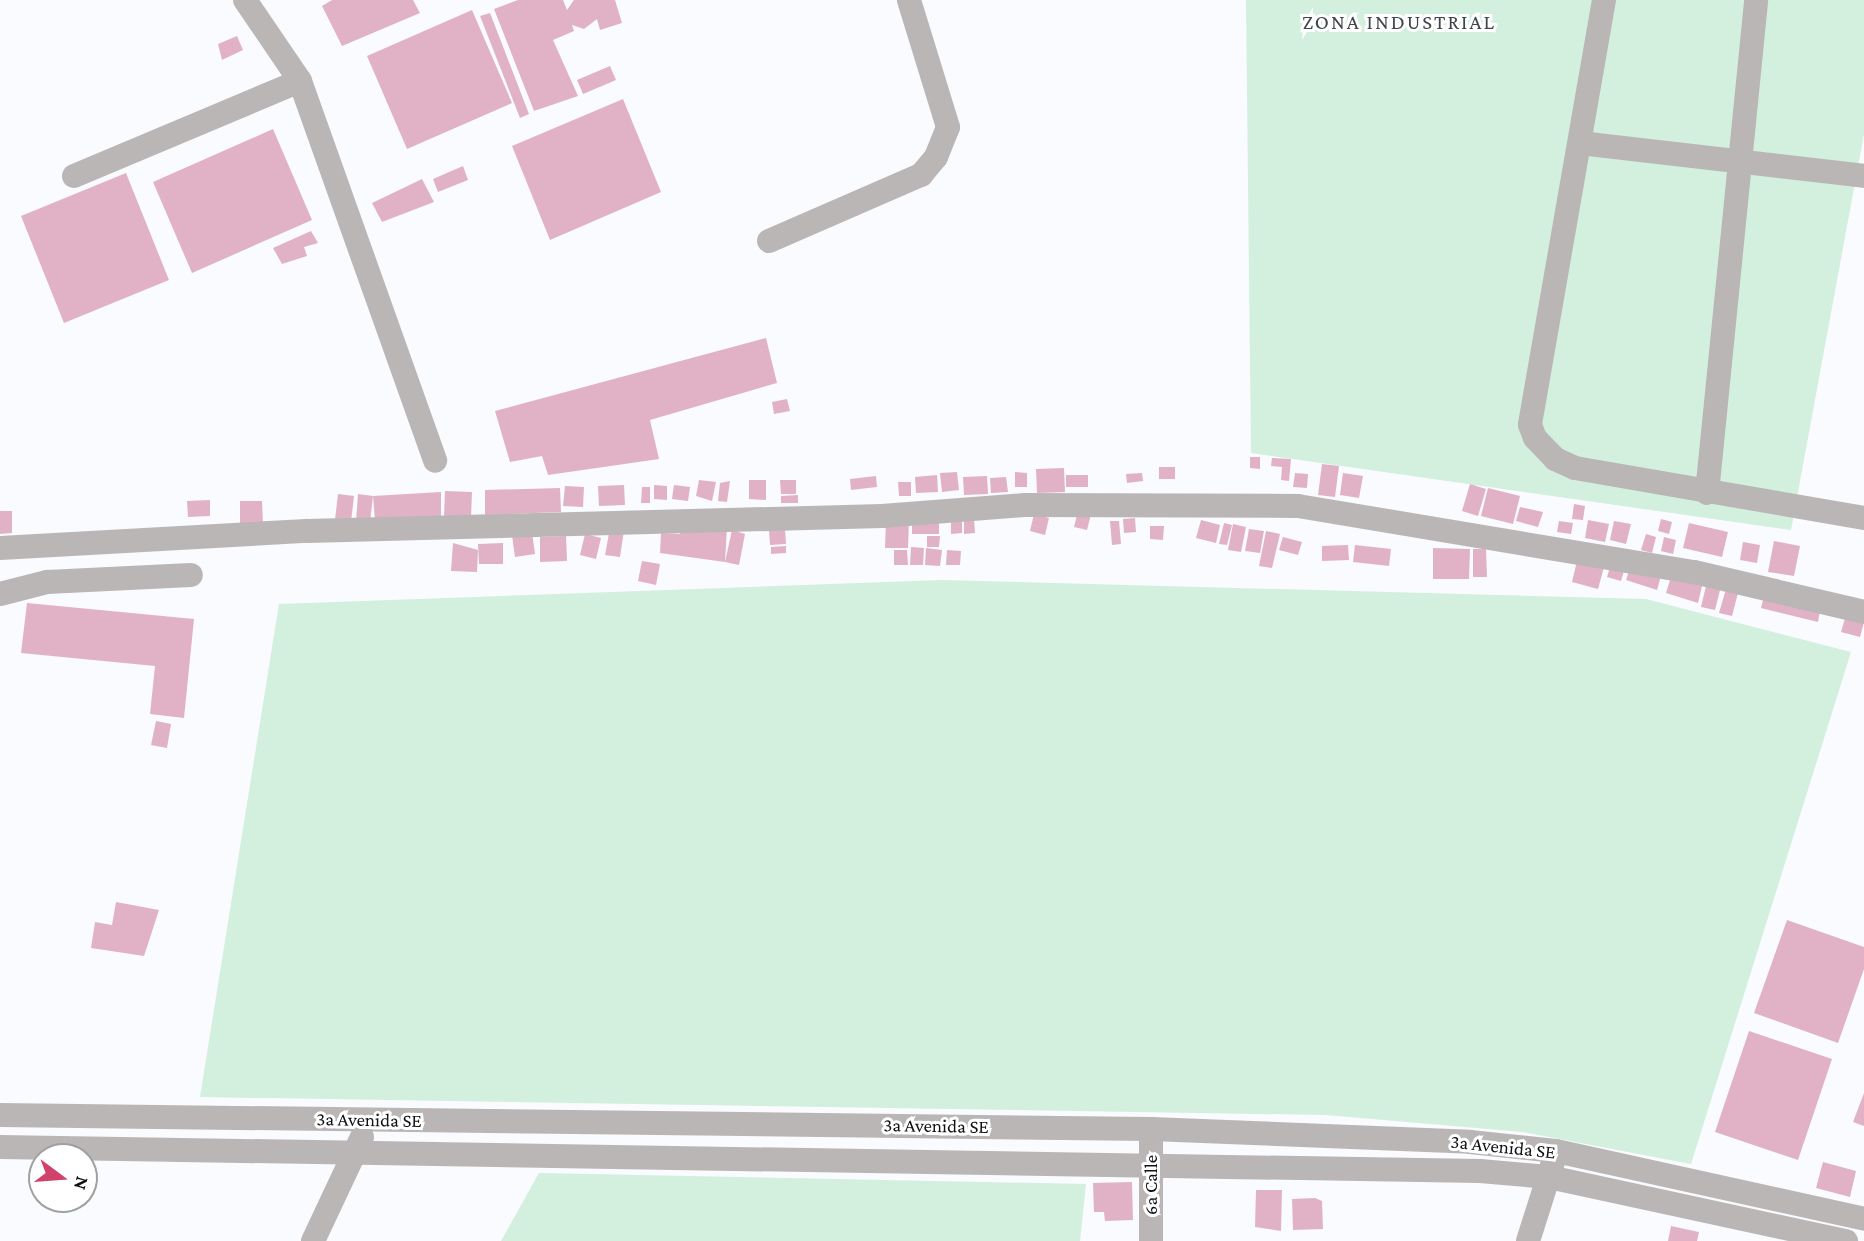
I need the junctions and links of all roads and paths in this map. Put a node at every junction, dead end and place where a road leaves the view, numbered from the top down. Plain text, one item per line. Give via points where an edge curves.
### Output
1 (245, 0) edge
2 (909, 0) edge
3 (1604, 0) edge
4 (1756, 0) edge
5 (300, 81) junction
6 (1580, 144) junction
7 (1739, 165) junction
8 (74, 176) dead end
9 (1864, 176) edge
10 (769, 241) dead end
11 (435, 461) dead end
12 (1707, 493) junction
13 (1864, 518) edge
14 (0, 548) edge
15 (191, 575) dead end
16 (0, 594) edge
17 (1864, 612) edge
18 (0, 1115) edge
19 (369, 1120) junction
20 (1152, 1129) junction
21 (0, 1147) edge
22 (356, 1149) junction
23 (1556, 1151) junction
24 (1150, 1166) junction
25 (1549, 1177) junction
26 (1864, 1220) edge
27 (313, 1241) edge
28 (1151, 1241) edge
29 (1528, 1241) edge
30 (1846, 1241) edge

1 - 5 street
2 - 10 street via 948,127 936,157 921,175
3 - 6 street
4 - 7 street
5 - 8 street
5 - 11 street
6 - 7 street
6 - 12 street via 1530,425 1545,451 1575,468
7 - 9 street
7 - 12 street
12 - 13 street
14 - 17 street via 347,529 882,516 1024,505 1298,506 1694,572
15 - 16 street via 47,582
18 - 19 street, 3a Avenida SE
19 - 20 street, 3a Avenida SE
19 - 22 street
20 - 23 street, 3a Avenida SE via 1470,1142
20 - 24 street, 6a Calle
21 - 22 street
22 - 24 street
22 - 27 street
23 - 25 street
23 - 26 street, 3a Avenida SE
24 - 25 street
24 - 28 street, 6a Calle
25 - 29 street
25 - 30 street

